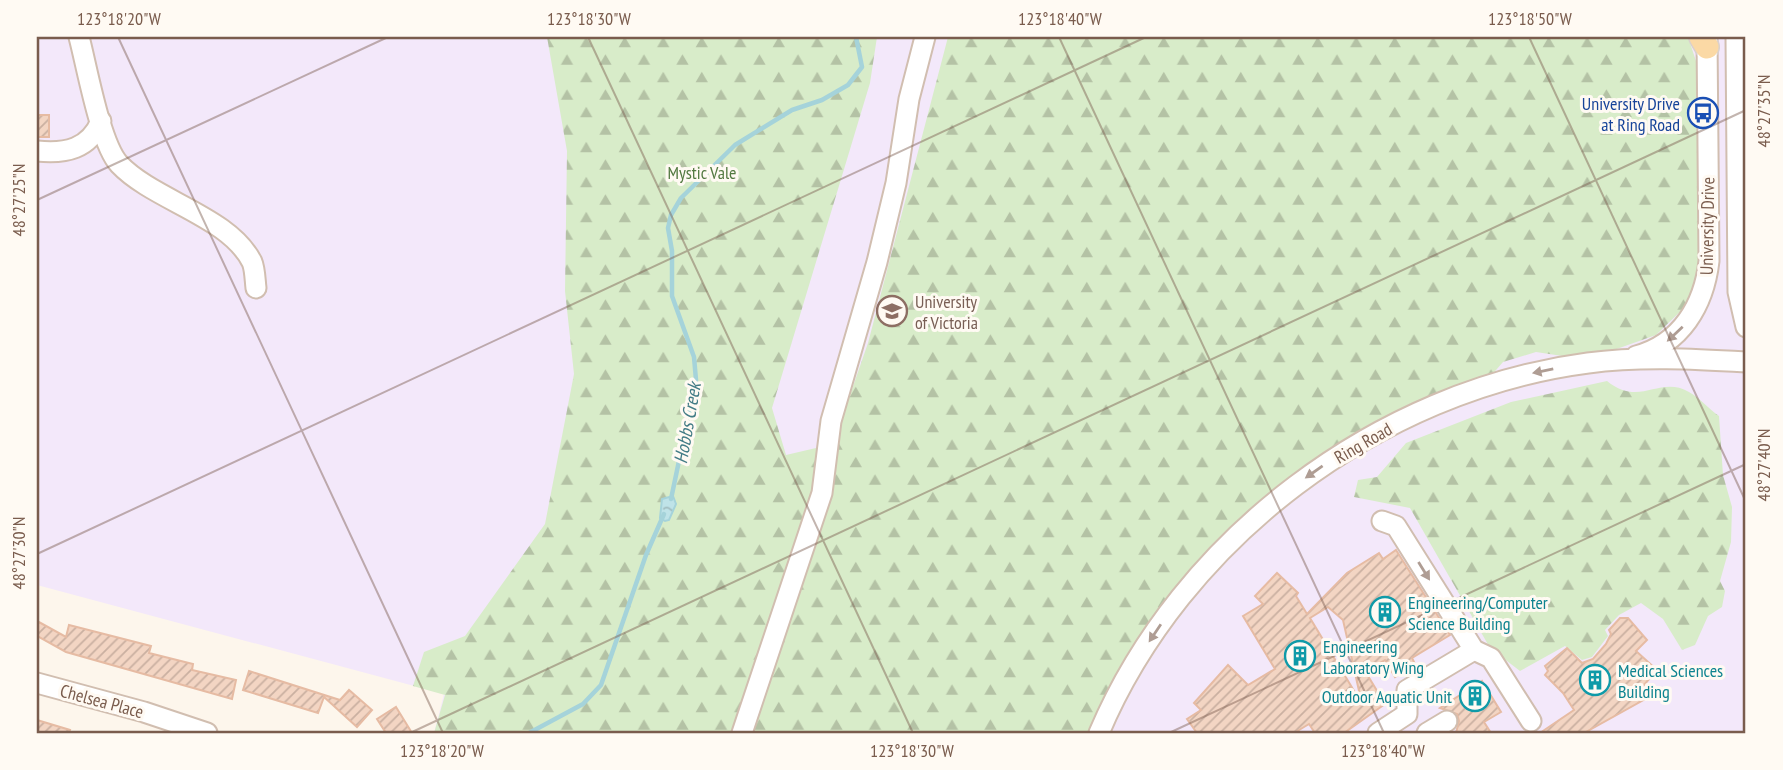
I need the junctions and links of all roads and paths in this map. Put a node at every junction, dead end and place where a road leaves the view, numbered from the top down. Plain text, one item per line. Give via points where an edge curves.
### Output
1 (79, 37) edge
2 (925, 37) edge
3 (1736, 37) edge
4 (1705, 40) edge
5 (1741, 86) edge
6 (101, 121) junction
7 (37, 150) edge
8 (256, 288) dead end
9 (1746, 327) edge
10 (1610, 360) junction
11 (1746, 362) edge
12 (1382, 521) dead end
13 (1474, 650) junction
14 (37, 683) edge
15 (1408, 714) junction
16 (1447, 720) dead end
17 (1531, 721) dead end
18 (207, 733) edge
19 (742, 733) edge
20 (1099, 733) edge
21 (1378, 733) edge
22 (1420, 733) edge
23 (1427, 733) edge

1 - 6 street
2 - 19 street via 877,262 831,421 822,493
3 - 5 street, University Drive
4 -> 10 street, University Drive via 1709,261 1704,288 1694,311 1670,339 1649,351
5 - 9 street, University Drive via 1738,292
6 - 7 street via 84,146
6 - 8 street via 118,163 240,246 253,264
10 - 11 street, Ring Road
10 -> 20 street, Ring Road via 1513,378 1443,403 1352,447 1309,475 1239,533 1191,585 1143,652
12 -> 13 street via 1396,526
13 - 15 street via 1407,690
13 - 17 street via 1491,658
14 - 18 street, Chelsea Place
15 - 21 street
15 - 22 street
16 - 23 street

